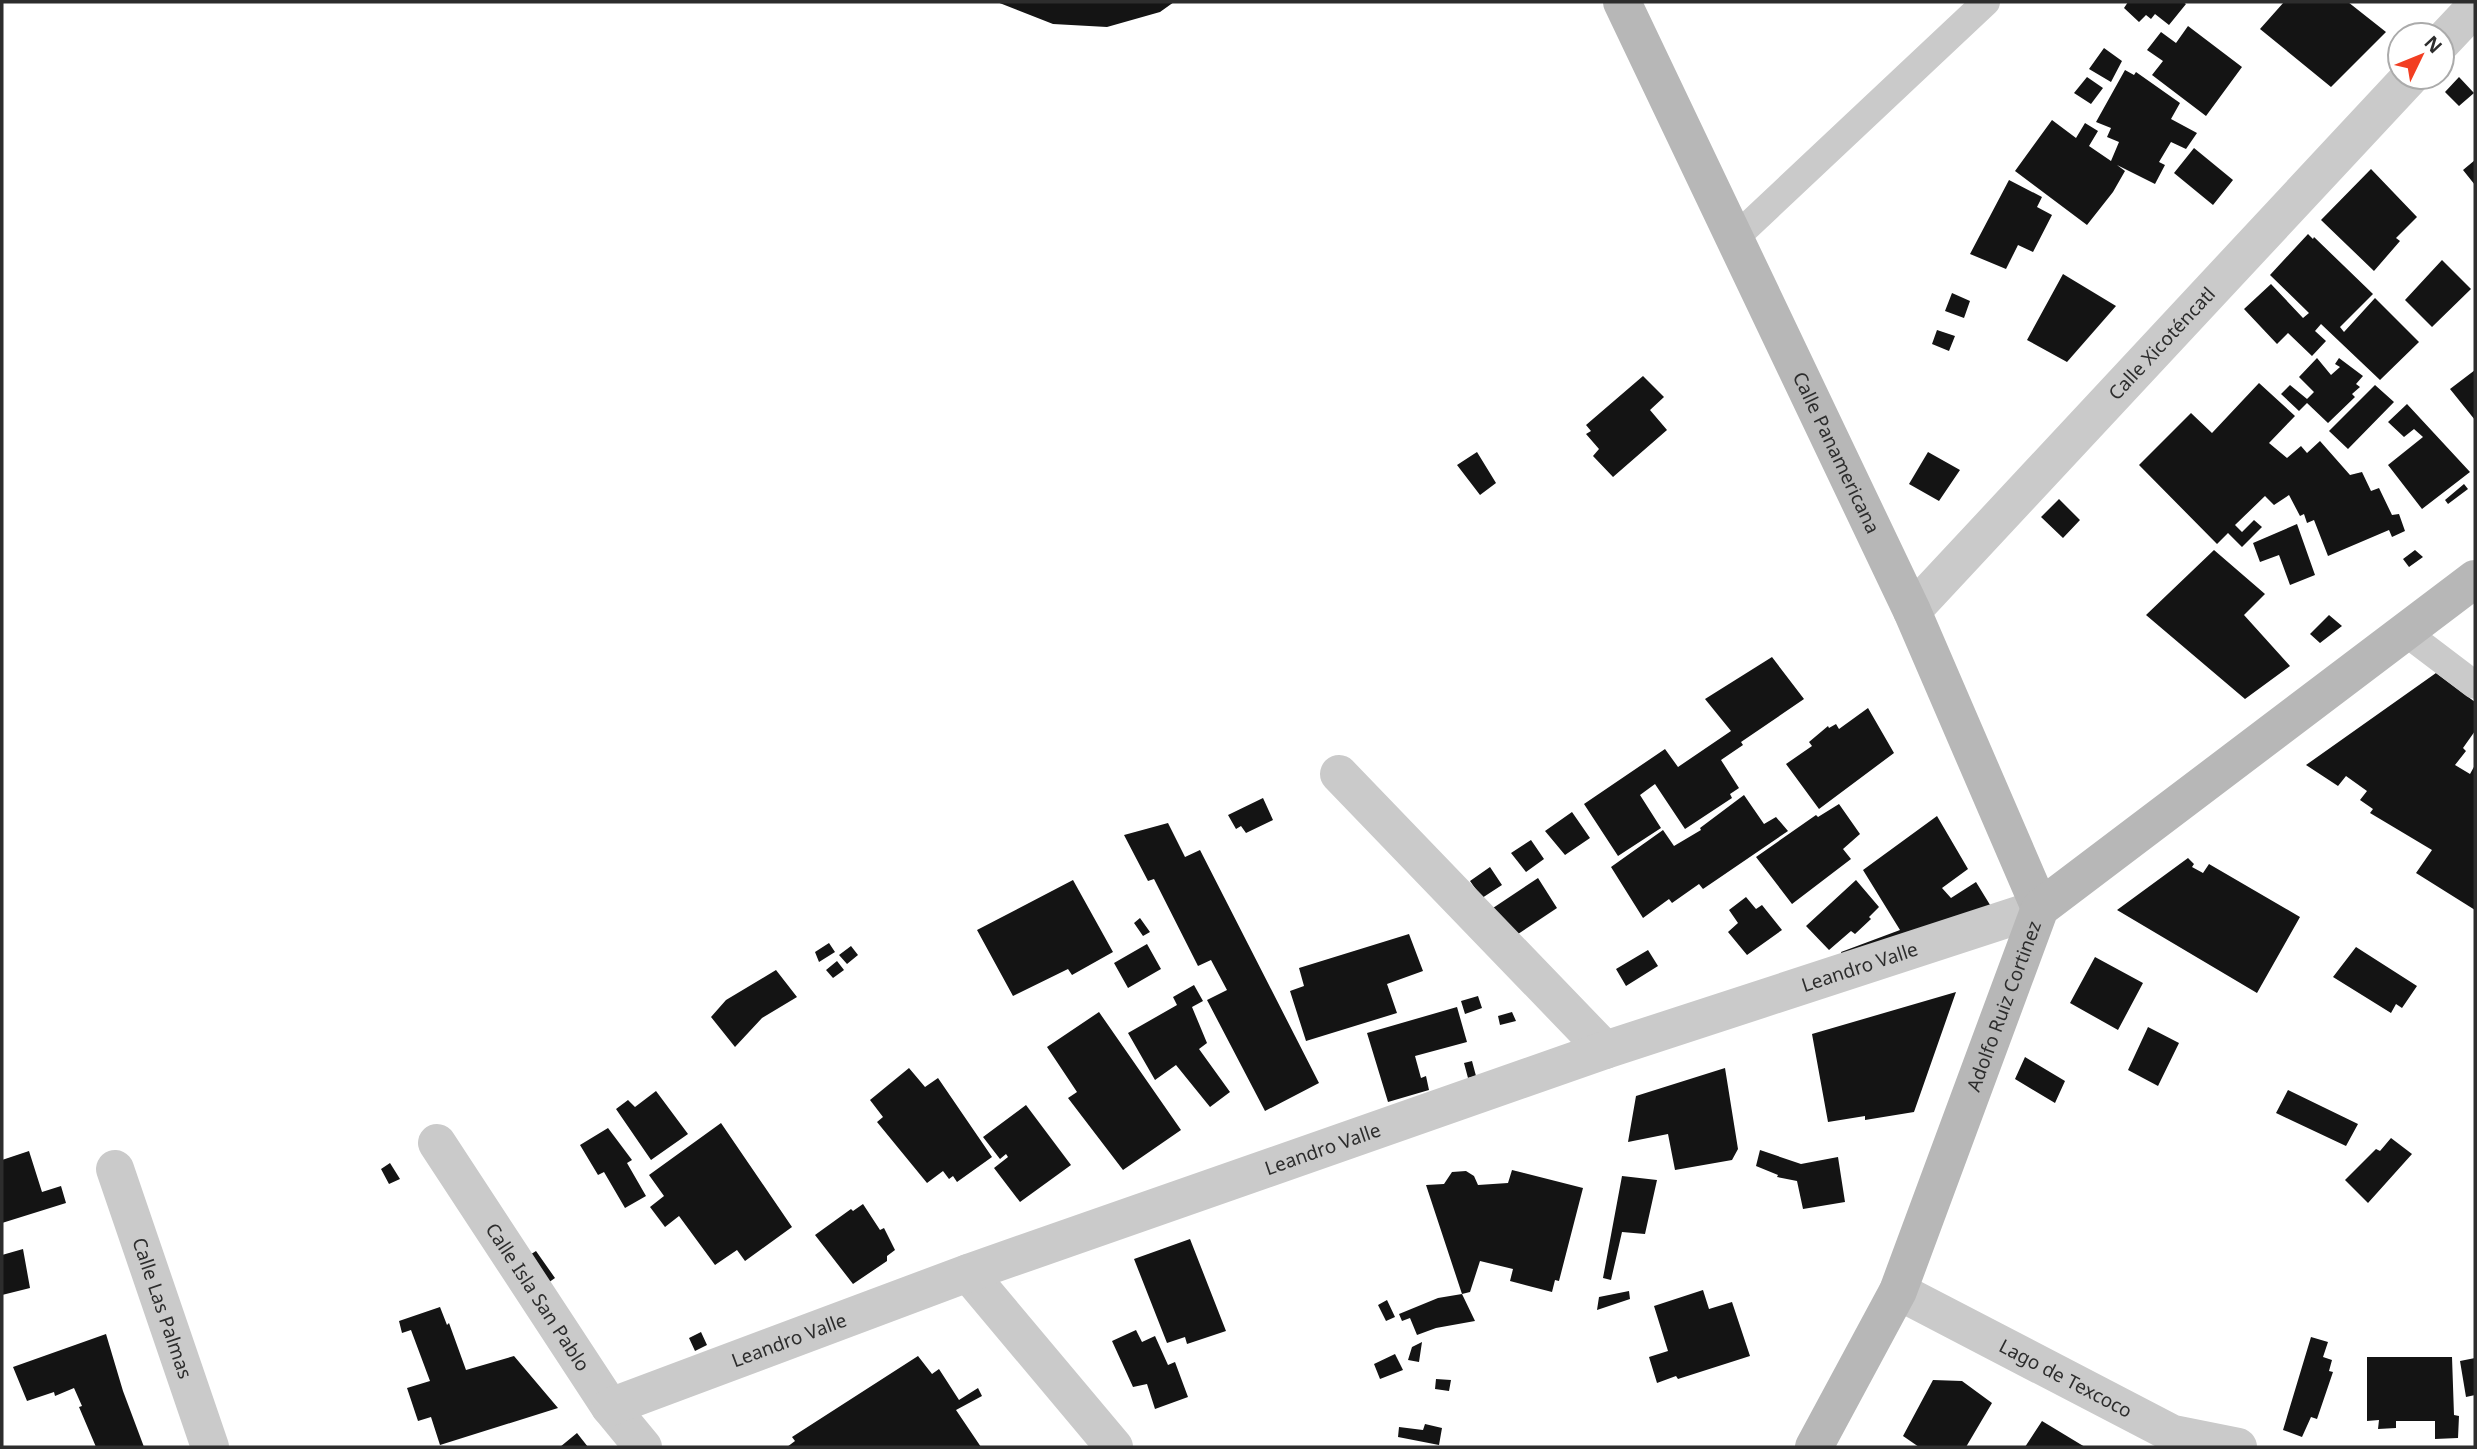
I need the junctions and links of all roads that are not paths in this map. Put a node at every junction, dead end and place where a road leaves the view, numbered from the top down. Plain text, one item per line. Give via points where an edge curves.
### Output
1 (1622, 2) edge
2 (1986, 2) edge
3 (2475, 7) edge
4 (2456, 27) edge
5 (2397, 91) edge
6 (1735, 238) junction
7 (2475, 579) edge
8 (1912, 611) junction
9 (2405, 632) junction
10 (2475, 685) edge
11 (1339, 774) dead end
12 (2040, 908) junction
13 (1605, 1049) junction
14 (437, 1143) dead end
15 (115, 1169) dead end
16 (968, 1273) junction
17 (1898, 1291) junction
18 (610, 1407) junction
19 (210, 1447) edge
20 (643, 1447) edge
21 (1114, 1447) edge
22 (1814, 1447) edge
23 (2238, 1447) edge

1 - 6 main road, Calle Panamericana
2 - 6 lane
3 - 4 street
5 - 8 street, Calle Xicoténcatl
6 - 8 main road, Calle Panamericana
7 - 9 main road, Adolfo Ruiz Cortinez
8 - 12 main road, Calle Panamericana
9 - 10 lane
9 - 12 main road, Adolfo Ruiz Cortinez
11 - 13 street
12 - 13 street, Leandro Valle
12 - 17 main road, Adolfo Ruiz Cortinez
13 - 16 street, Leandro Valle
14 - 18 street, Calle Isla San Pablo
15 - 19 street, Calle Las Palmas
16 - 18 street, Leandro Valle
16 - 21 street
17 - 22 main road, Adolfo Ruiz Cortinez
17 - 23 street, Lago de Texcoco via 2173,1434
18 - 20 street, Calle Isla San Pablo

